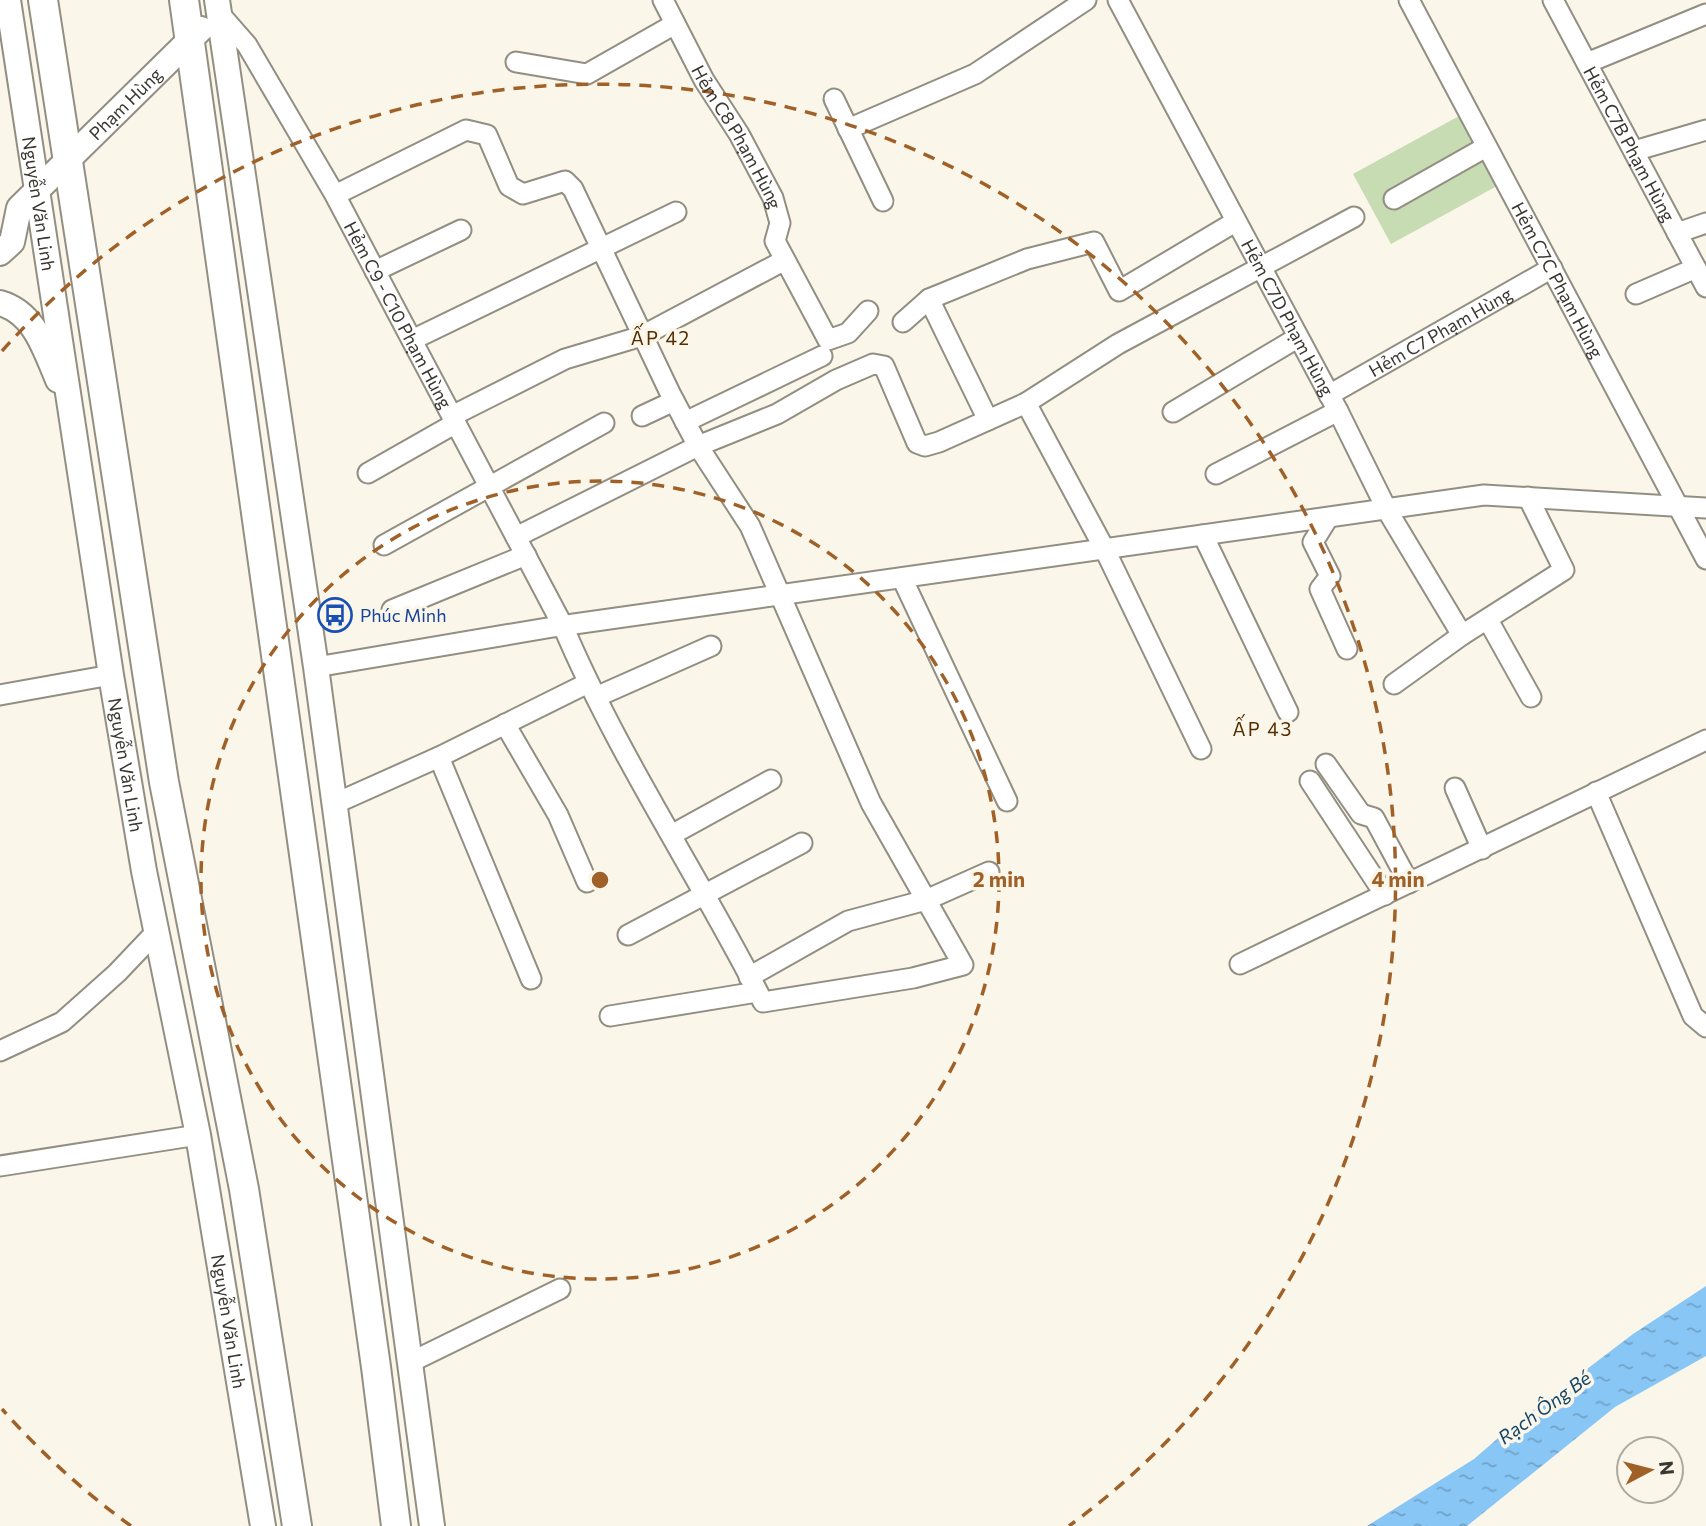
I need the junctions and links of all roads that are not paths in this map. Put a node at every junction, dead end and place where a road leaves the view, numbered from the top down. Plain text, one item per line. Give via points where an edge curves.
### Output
1 (8, 0) edge
2 (43, 0) edge
3 (184, 0) edge
4 (663, 0) edge
5 (1086, 0) edge
6 (1118, 0) edge
7 (1409, 0) edge
8 (1553, 0) edge
9 (223, 4) edge
10 (1706, 14) edge
11 (676, 24) junction
12 (190, 40) junction
13 (516, 62) dead end
14 (1587, 63) junction
15 (834, 99) dead end
16 (848, 129) junction
17 (1706, 130) edge
18 (1486, 147) junction
19 (1634, 151) junction
20 (68, 159) junction
21 (37, 188) junction
22 (335, 195) junction
23 (1394, 198) dead end
24 (883, 201) dead end
25 (10, 210) edge
26 (676, 212) dead end
27 (1354, 217) dead end
28 (1235, 222) junction
29 (1706, 223) edge
30 (461, 230) dead end
31 (1677, 233) junction
32 (602, 250) junction
33 (0, 253) edge
34 (783, 261) junction
35 (1259, 267) junction
36 (1552, 268) junction
37 (1696, 268) junction
38 (375, 271) junction
39 (1706, 287) edge
40 (1636, 294) dead end
41 (929, 299) junction
42 (0, 303) edge
43 (868, 311) dead end
44 (903, 322) dead end
45 (642, 336) junction
46 (1297, 338) junction
47 (412, 340) junction
48 (822, 356) dead end
49 (674, 401) junction
50 (1026, 403) junction
51 (1333, 403) junction
52 (1173, 412) dead end
53 (73, 416) junction
54 (642, 416) dead end
55 (454, 419) junction
56 (988, 420) junction
57 (685, 422) junction
58 (604, 423) dead end
59 (698, 446) junction
60 (368, 473) dead end
61 (1216, 474) dead end
62 (489, 488) junction
63 (1528, 497) junction
64 (1679, 506) junction
65 (1706, 508) edge
66 (1387, 510) junction
67 (1328, 518) junction
68 (1203, 536) junction
69 (516, 537) junction
70 (384, 545) dead end
71 (1104, 548) junction
72 (526, 555) junction
73 (1706, 559) edge
74 (902, 578) junction
75 (780, 596) junction
76 (392, 610) dead end
77 (1488, 620) junction
78 (564, 626) junction
79 (1462, 635) junction
80 (711, 646) dead end
81 (1347, 649) dead end
82 (316, 667) junction
83 (111, 675) junction
84 (1394, 684) dead end
85 (592, 690) junction
86 (0, 695) edge
87 (1531, 697) dead end
88 (1288, 712) dead end
89 (505, 724) junction
90 (1706, 740) edge
91 (1201, 749) dead end
92 (439, 757) junction
93 (1326, 764) dead end
94 (771, 780) dead end
95 (1310, 780) dead end
96 (1455, 788) dead end
97 (1596, 792) junction
98 (1007, 801) dead end
99 (334, 804) junction
100 (673, 834) junction
101 (802, 843) dead end
102 (1482, 849) junction
103 (989, 872) dead end
104 (587, 882) dead end
105 (1409, 883) junction
106 (704, 895) junction
107 (1385, 895) junction
108 (926, 900) junction
109 (156, 932) junction
110 (628, 935) dead end
111 (1240, 964) dead end
112 (531, 979) dead end
113 (756, 990) junction
114 (610, 1016) dead end
115 (1706, 1027) edge
116 (0, 1051) edge
117 (198, 1135) junction
118 (0, 1166) edge
119 (560, 1289) dead end
120 (411, 1362) junction
121 (263, 1526) edge
122 (297, 1526) edge
123 (396, 1526) edge
124 (432, 1526) edge

1 - 21 main road, Nguyễn Văn Linh
2 - 20 highway, Nguyễn Văn Linh
3 - 12 highway
4 - 11 street, Hẻm C8 Phạm Hùng
5 - 16 street via 975,74
6 - 28 street, Hẻm C7D Phạm Hùng
7 - 18 street, Hẻm C7C Phạm Hùng
8 - 14 street, Hẻm C7B Phạm Hùng
9 - 12 main road, Phạm Hùng
9 - 22 street, Hẻm C9 - C10 Phạm Hùng
9 - 82 main road
10 - 14 street
11 - 13 street via 587,74
11 - 34 street, Hẻm C8 Phạm Hùng via 773,198 780,223 775,241
12 - 20 main road, Phạm Hùng
12 - 123 highway
14 - 19 street, Hẻm C7B Phạm Hùng
15 - 16 street
16 - 24 street
17 - 19 street
18 - 23 street
18 - 36 street, Hẻm C7C Phạm Hùng
19 - 31 street, Hẻm C7B Phạm Hùng
20 - 21 main road, Phạm Hùng
20 - 122 highway, Nguyễn Văn Linh via 164,782 244,1189
21 - 25 main road, Phạm Hùng
21 - 53 main road, Nguyễn Văn Linh
22 - 32 street via 466,130 487,135 509,186 523,194 565,181
22 - 38 street, Hẻm C9 - C10 Phạm Hùng
25 - 33 main road, Phạm Hùng via 12,242
26 - 32 street
27 - 35 street
28 - 35 street, Hẻm C7D Phạm Hùng
28 - 41 street via 1119,291 1094,242 1027,259
29 - 31 street
30 - 38 street
31 - 37 street, Hẻm C7B Phạm Hùng
32 - 45 street
32 - 47 street
34 - 43 street, Hẻm C8 Phạm Hùng via 828,340 848,332
34 - 45 street
35 - 46 street, Hẻm C7D Phạm Hùng
35 - 50 street via 1118,344
36 - 51 street, Hẻm C7 Phạm Hùng
36 - 64 street, Hẻm C7C Phạm Hùng
37 - 39 street, Hẻm C7B Phạm Hùng
37 - 40 street
38 - 47 street, Hẻm C9 - C10 Phạm Hùng
41 - 44 street
41 - 56 street
42 - 53 main road via 20,312 40,337
45 - 49 street
45 - 55 street via 565,359
46 - 51 street, Hẻm C7D Phạm Hùng
46 - 52 street
47 - 55 street, Hẻm C9 - C10 Phạm Hùng
48 - 57 street
49 - 54 street
49 - 57 street
50 - 56 street
50 - 71 street
51 - 61 street, Hẻm C7 Phạm Hùng
51 - 66 street, Hẻm C7D Phạm Hùng
53 - 83 main road, Nguyễn Văn Linh
55 - 60 street
55 - 62 street, Hẻm C9 - C10 Phạm Hùng
56 - 59 street via 921,446 884,366 873,364 777,414
57 - 59 street
58 - 62 street
59 - 69 street
59 - 75 street via 750,527
62 - 69 street, Hẻm C9 - C10 Phạm Hùng
62 - 70 street
63 - 64 street
63 - 66 street via 1484,495
63 - 77 street via 1564,570
64 - 65 street
64 - 73 street, Hẻm C7C Phạm Hùng
66 - 67 street
66 - 79 street, Hẻm C7D Phạm Hùng
67 - 68 street
67 - 81 street via 1313,542 1330,576 1320,589
68 - 71 street
68 - 88 street
69 - 72 street, Hẻm C9 - C10 Phạm Hùng
71 - 74 street
71 - 91 street
72 - 76 street
72 - 78 street, Hẻm C9 - C10 Phạm Hùng
74 - 75 street
74 - 98 street
75 - 78 street
75 - 108 street via 871,803
77 - 79 street
77 - 87 street
78 - 82 street
78 - 85 street, Hẻm C9 - C10 Phạm Hùng
79 - 84 street
80 - 85 street
82 - 99 main road
83 - 86 street
83 - 109 main road, Nguyễn Văn Linh
85 - 89 street
85 - 100 street, Hẻm C9 - C10 Phạm Hùng
89 - 92 street
89 - 104 street via 558,816
90 - 97 street
92 - 99 street
92 - 112 street
93 - 105 street via 1361,814 1374,818
94 - 100 street
95 - 107 street
96 - 102 street
97 - 102 street
97 - 115 street via 1693,1016
99 - 120 main road
100 - 106 street, Hẻm C9 - C10 Phạm Hùng
101 - 106 street
102 - 105 street
103 - 108 street
105 - 107 street
106 - 110 street
106 - 113 street, Hẻm C9 - C10 Phạm Hùng
107 - 111 street
108 - 113 street via 848,921
108 - 113 street via 963,965 913,978
109 - 116 street via 61,1022
109 - 117 main road, Nguyễn Văn Linh
113 - 114 street
117 - 118 street
117 - 121 main road, Nguyễn Văn Linh
119 - 120 street
120 - 124 main road

